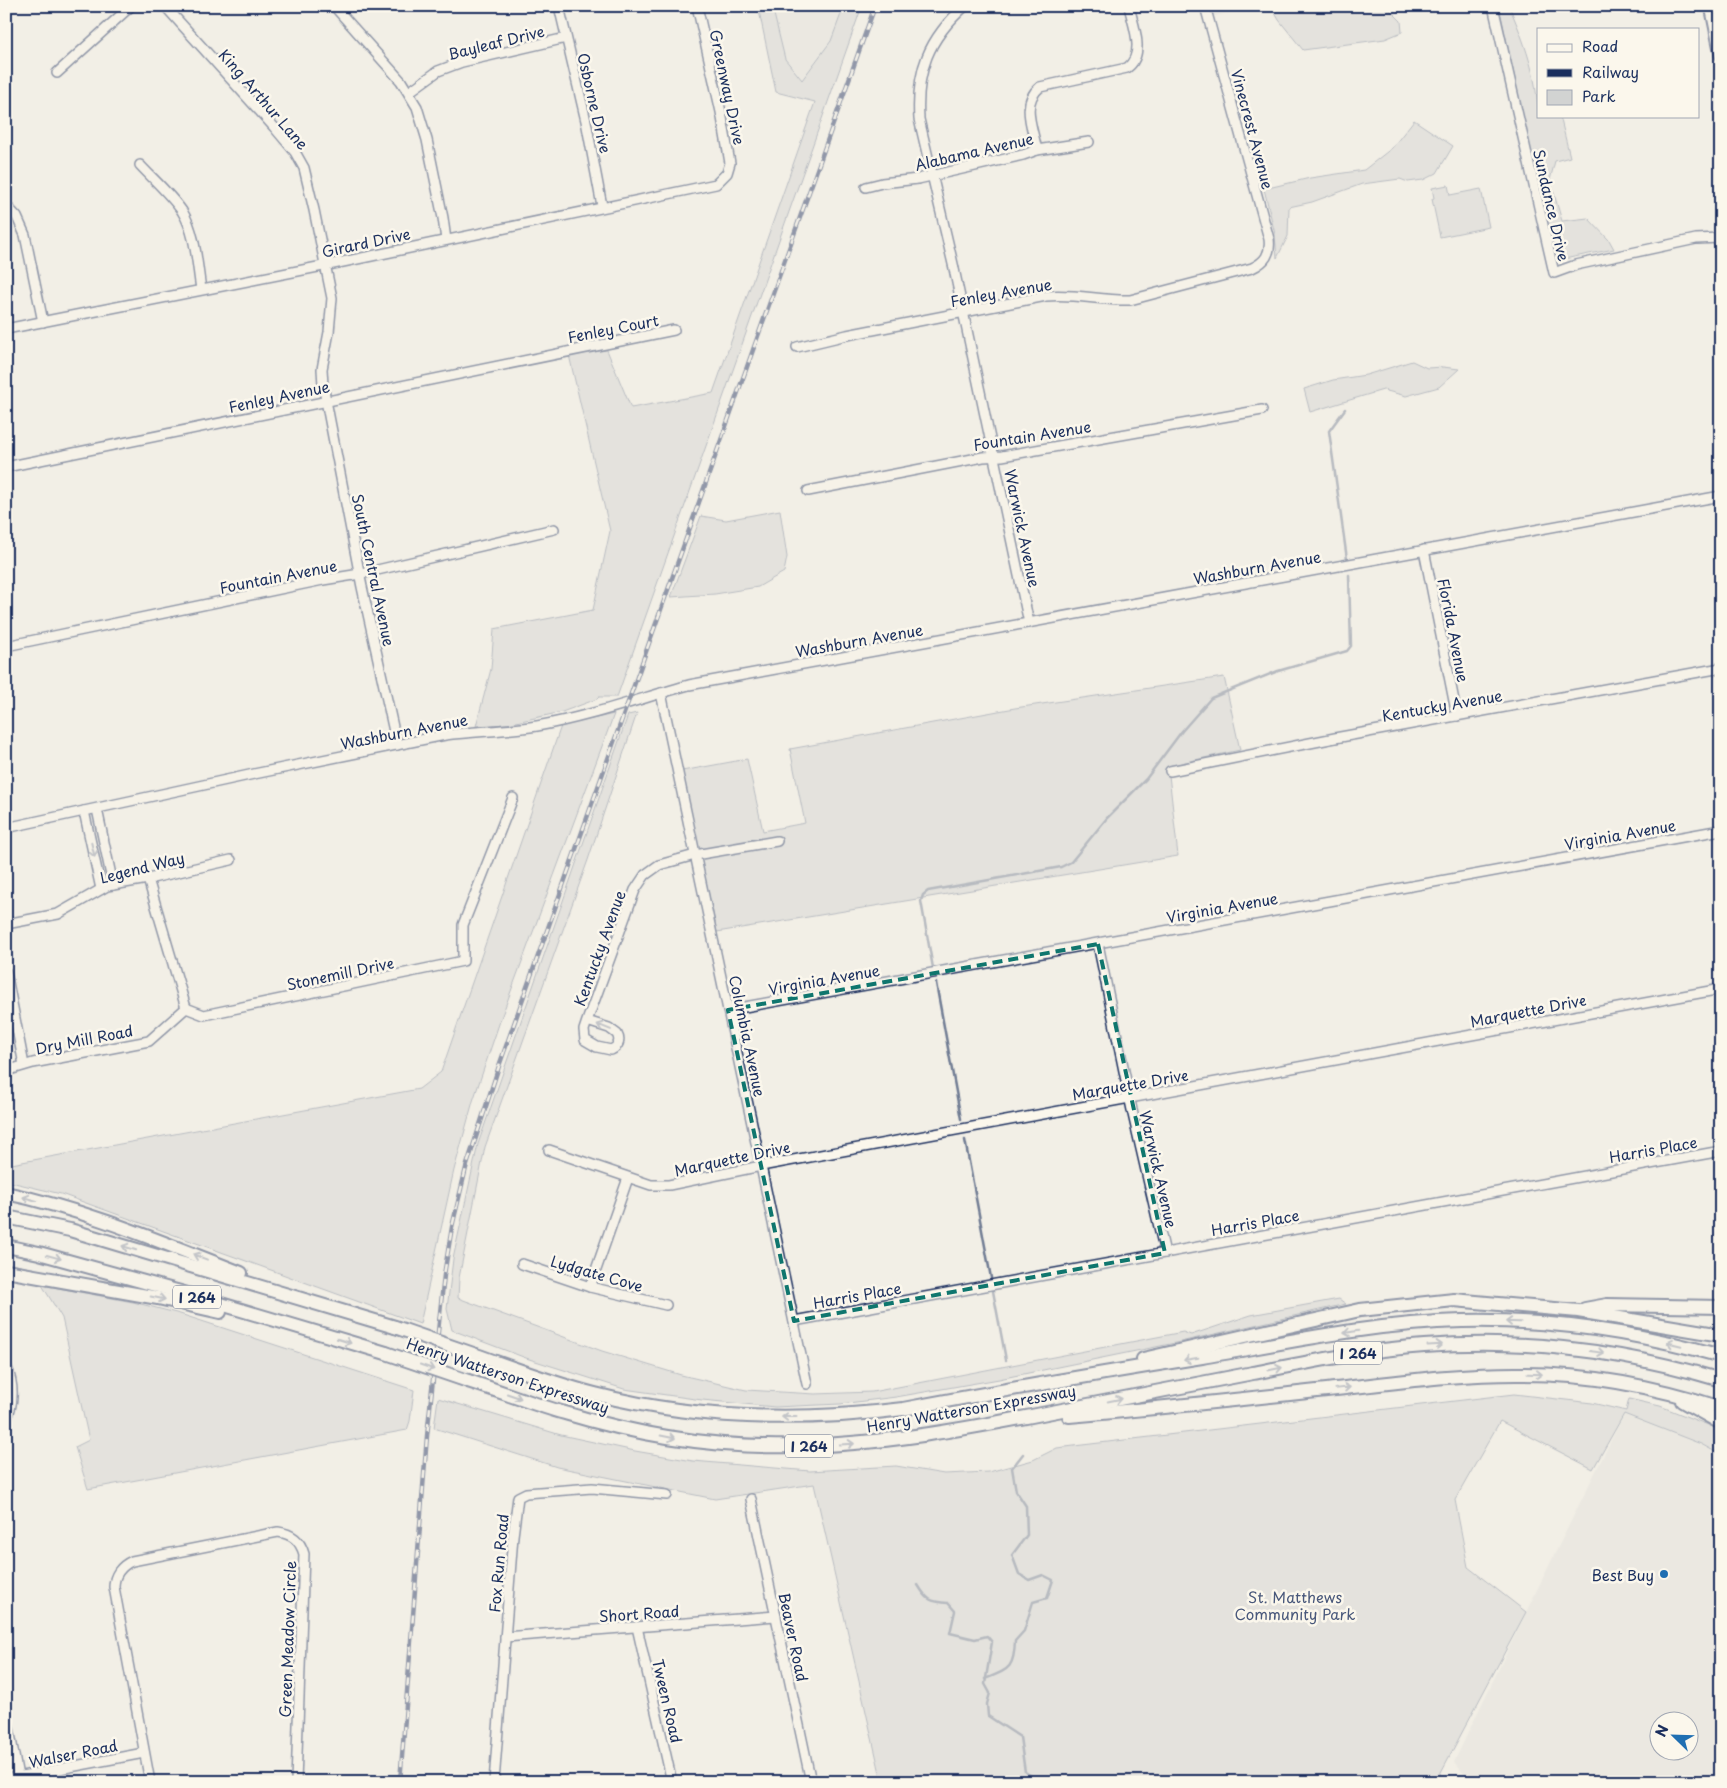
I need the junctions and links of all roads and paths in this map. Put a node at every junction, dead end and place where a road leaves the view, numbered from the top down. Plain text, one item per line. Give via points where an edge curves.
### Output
1 (132, 6) edge
2 (165, 6) edge
3 (334, 6) edge
4 (559, 6) edge
5 (697, 6) edge
6 (965, 6) edge
7 (1129, 6) edge
8 (1205, 6) edge
9 (1493, 6) edge
10 (1710, 6) edge
11 (566, 38) junction
12 (1721, 55) edge
13 (57, 73) dead end
14 (409, 92) junction
15 (1089, 142) dead end
16 (1037, 150) junction
17 (140, 165) dead end
18 (727, 173) joint
19 (931, 175) junction
20 (866, 187) dead end
21 (6, 205) edge
22 (602, 206) junction
23 (1721, 238) edge
24 (446, 240) junction
25 (1266, 258) joint
26 (325, 266) junction
27 (202, 289) junction
28 (962, 313) junction
29 (43, 322) junction
30 (6, 330) edge
31 (674, 330) dead end
32 (797, 347) dead end
33 (557, 353) joint
34 (326, 400) junction
35 (1262, 410) dead end
36 (994, 457) junction
37 (6, 467) edge
38 (808, 491) dead end
39 (1721, 496) edge
40 (554, 529) dead end
41 (1424, 550) junction
42 (360, 574) junction
43 (1029, 624) junction
44 (6, 646) edge
45 (1721, 668) edge
46 (661, 693) junction
47 (1457, 716) junction
48 (397, 745) junction
49 (1170, 771) dead end
50 (513, 798) dead end
51 (98, 808) junction
52 (84, 812) junction
53 (6, 828) edge
54 (1721, 830) edge
55 (777, 841) dead end
56 (695, 855) junction
57 (231, 860) dead end
58 (148, 879) junction
59 (113, 885) junction
60 (102, 889) junction
61 (6, 924) edge
62 (1098, 944) junction
63 (6, 972) edge
64 (1721, 989) edge
65 (186, 1008) junction
66 (728, 1010) junction
67 (587, 1021) dead end
68 (24, 1065) junction
69 (6, 1071) edge
70 (1130, 1097) junction
71 (549, 1150) dead end
72 (1721, 1151) edge
73 (761, 1166) junction
74 (628, 1178) junction
75 (6, 1193) edge
76 (6, 1217) edge
77 (6, 1246) edge
78 (1165, 1253) junction
79 (522, 1264) dead end
80 (6, 1270) edge
81 (590, 1287) junction
82 (666, 1305) dead end
83 (327, 1307) junction
84 (1721, 1307) edge
85 (1578, 1310) junction
86 (794, 1321) junction
87 (321, 1334) junction
88 (1721, 1335) edge
89 (1721, 1356) edge
90 (6, 1365) edge
91 (1721, 1380) edge
92 (807, 1384) dead end
93 (1011, 1389) junction
94 (1669, 1393) junction
95 (1721, 1408) edge
96 (6, 1420) edge
97 (998, 1423) junction
98 (1721, 1424) edge
99 (667, 1495) dead end
100 (750, 1498) dead end
101 (776, 1616) junction
102 (637, 1627) junction
103 (506, 1637) junction
104 (6, 1712) edge
105 (144, 1753) junction
106 (6, 1779) edge
107 (18, 1779) edge
108 (150, 1782) edge
109 (296, 1782) edge
110 (494, 1782) edge
111 (672, 1782) edge
112 (811, 1782) edge

1 - 13 street
2 - 26 street, King Arthur Lane via 295,152 304,168
3 - 14 street
4 - 11 street, Osborne Drive
5 - 18 street, Greenway Drive via 721,112 730,163
6 - 19 street, Warwick Avenue via 945,25 930,48 920,75 919,119
7 - 16 street via 1137,46 1135,61 1127,68 1040,87 1035,91 1028,110
8 - 25 street, Vinecrest Avenue via 1269,239
9 - 23 street, Sundance Drive via 1554,273 1576,265 1696,239
10 - 12 main road
11 - 14 street, Bayleaf Drive via 462,62 438,71
11 - 22 street, Osborne Drive
14 - 24 street via 425,132
15 - 16 street, Alabama Avenue
16 - 19 street, Alabama Avenue
17 - 27 street via 182,211 196,255
18 - 22 street, Girard Drive via 716,184
19 - 20 street, Alabama Avenue
19 - 28 street, Warwick Avenue
21 - 29 street via 17,217 25,235
22 - 24 street, Girard Drive
24 - 26 street, Girard Drive
25 - 28 street, Fenley Avenue via 1252,268 1130,300 1057,295
26 - 27 street, Girard Drive
26 - 34 street, King Arthur Lane via 332,298 322,369
27 - 29 street, Girard Drive
28 - 32 street, Fenley Avenue
28 - 36 street, Warwick Avenue
29 - 30 street, Girard Drive
31 - 33 street, Fenley Court
33 - 34 street, Fenley Avenue
34 - 37 street, Fenley Avenue
34 - 42 street, South Central Avenue
35 - 36 street, Fountain Avenue
36 - 38 street, Fountain Avenue
36 - 43 street, Warwick Avenue
39 - 41 street, Washburn Avenue
40 - 42 street, Fountain Avenue
41 - 43 street, Washburn Avenue
41 - 47 street, Florida Avenue
42 - 44 street, Fountain Avenue
42 - 48 street, South Central Avenue
43 - 46 street, Washburn Avenue via 736,676
45 - 47 street, Kentucky Avenue
46 - 48 street, Washburn Avenue via 544,725 445,735
46 - 56 street, Columbia Avenue
47 - 49 street, Kentucky Avenue
48 - 51 street, Washburn Avenue
50 - 65 street, Stonemill Drive via 462,925 463,962 204,1015
51 - 52 street, Washburn Avenue
51 - 59 street
52 - 53 street, Washburn Avenue
52 -> 60 street
54 - 62 street, Virginia Avenue
55 - 56 street, Kentucky Avenue
56 - 66 street, Columbia Avenue
56 - 67 street, Kentucky Avenue via 659,865 641,879 634,890
57 - 58 street, Legend Way
58 - 59 street, Legend Way
58 - 65 street
59 - 60 street, Legend Way
60 - 61 street, Legend Way via 58,914
62 - 66 street, Virginia Avenue
62 - 70 street, Warwick Avenue
63 - 68 street
64 - 70 street, Marquette Drive
65 - 68 street, Dry Mill Road via 149,1041
66 - 73 street, Columbia Avenue
68 - 69 street, Dry Mill Road
70 - 73 street, Marquette Drive
70 - 78 street, Warwick Avenue
71 - 74 street, Marquette Drive
72 - 78 street, Harris Place
73 - 74 street, Marquette Drive via 668,1185 651,1185
73 - 86 street, Columbia Avenue
74 - 81 street
83 -> 75 highway via 115,1224
83 -> 76 highway, Henry Watterson Expressway / I 264 via 70,1230
77 -> 87 highway, Henry Watterson Expressway / I 264 via 164,1287
78 - 86 street, Harris Place
79 - 81 street, Lydgate Cove
80 -> 87 highway via 158,1298
81 - 82 street, Lydgate Cove
93 -> 83 highway, Henry Watterson Expressway / I 264, bridge via 849,1415 794,1417 694,1413 571,1388
84 - 85 highway via 1607,1305
85 - 88 highway
85 - 93 highway via 1454,1300 1395,1305 1313,1320
86 - 92 street, Columbia Avenue
87 -> 97 highway, Henry Watterson Expressway / I 264, bridge via 564,1413 678,1439 787,1447 864,1443
89 -> 93 highway, Henry Watterson Expressway / I 264 via 1669,1342 1574,1326 1461,1321 1351,1332
90 - 96 street via 13,1394
97 -> 91 highway, Henry Watterson Expressway / I 264 via 1330,1358 1473,1343 1570,1348 1643,1359
94 - 95 highway
97 -> 94 highway via 1488,1374 1573,1376
94 - 98 highway
99 - 103 street, Fox Run Road via 592,1488 520,1495 514,1527
100 - 101 street, Beaver Road
101 - 102 street, Short Road
101 - 112 street, Beaver Road
102 - 103 street, Short Road
102 - 111 street, Tween Road
103 - 110 street, Fox Run Road
104 - 107 street
105 - 107 street, Walser Road
105 - 108 street, Green Meadow Circle
105 - 109 street, Green Meadow Circle via 114,1587 118,1572 132,1561 285,1533 297,1541 304,1554
106 - 107 street, Walser Road

